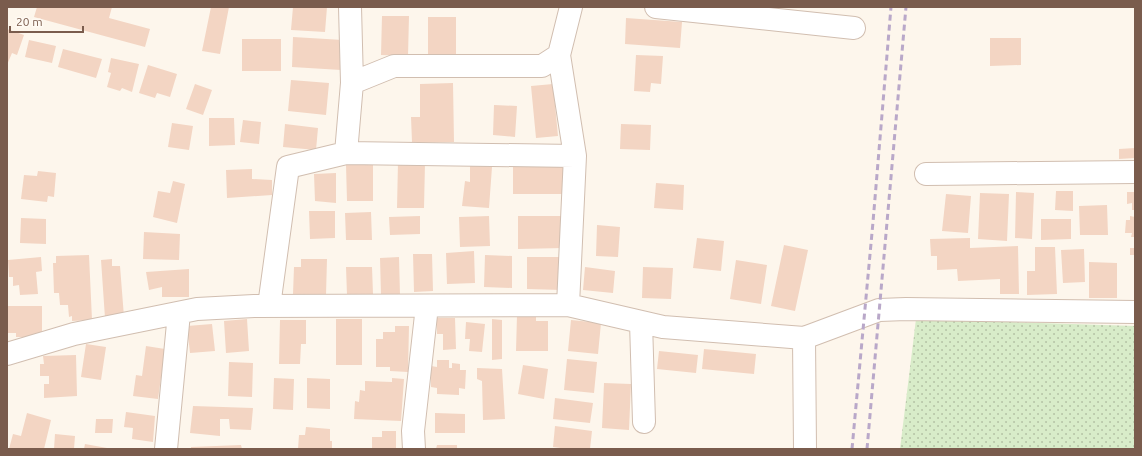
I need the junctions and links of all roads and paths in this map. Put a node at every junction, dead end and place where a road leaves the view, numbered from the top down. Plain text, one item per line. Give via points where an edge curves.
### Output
1 (350, 7) edge
2 (571, 7) edge
3 (666, 8) edge
4 (781, 14) edge
5 (854, 28) dead end
6 (559, 55) junction
7 (352, 83) junction
8 (346, 153) junction
9 (575, 156) junction
10 (1135, 172) edge
11 (926, 174) dead end
12 (568, 305) junction
13 (269, 306) junction
14 (427, 306) junction
15 (1135, 312) edge
16 (179, 313) junction
17 (641, 322) junction
18 (804, 338) junction
19 (7, 354) edge
20 (644, 422) dead end
21 (166, 449) edge
22 (414, 449) edge
23 (805, 449) edge

1 - 7 street
2 - 6 street
3 - 4 street
4 - 5 street
6 - 7 street via 542,66 394,66
6 - 9 street
7 - 8 street
8 - 9 street
8 - 13 street via 288,167
9 - 12 street
10 - 11 street
12 - 14 street
12 - 17 street
13 - 14 street
13 - 16 street via 197,309
14 - 22 street via 413,431
15 - 18 street via 879,310
16 - 19 street via 74,334
16 - 21 street
17 - 18 street via 663,327
17 - 20 street
18 - 23 street

